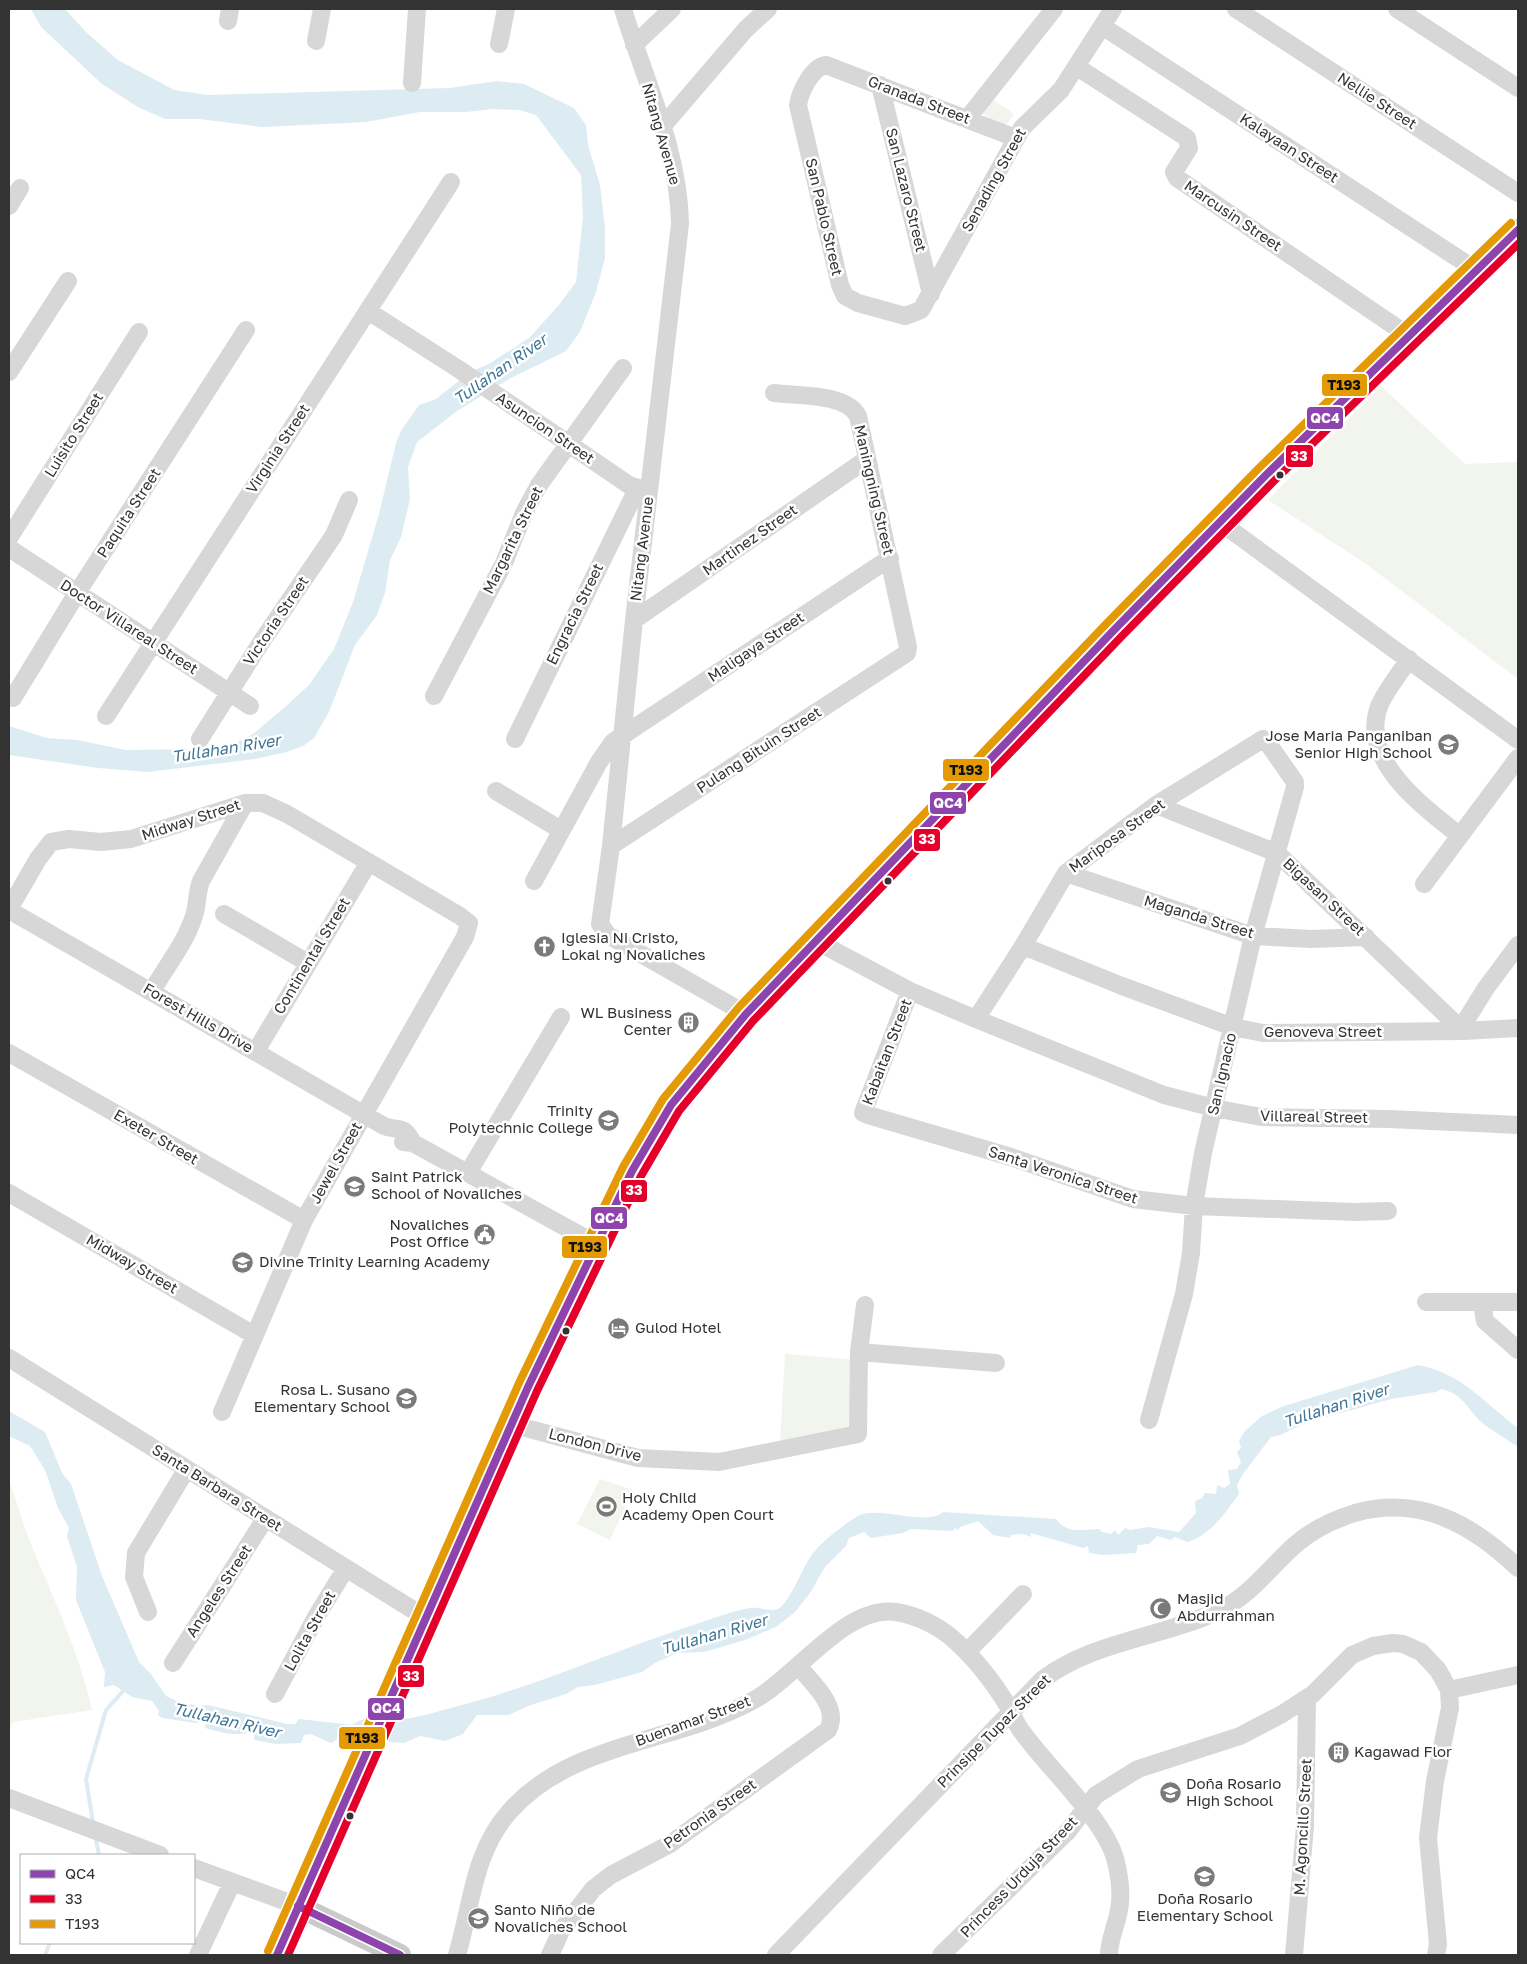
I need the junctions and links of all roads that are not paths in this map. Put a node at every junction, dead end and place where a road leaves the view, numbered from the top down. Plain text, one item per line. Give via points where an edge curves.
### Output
1 (322, 9) edge
2 (417, 9) edge
3 (506, 9) edge
4 (623, 9) edge
5 (672, 9) edge
6 (768, 9) edge
7 (1054, 9) edge
8 (1113, 9) edge
9 (1236, 9) edge
10 (1396, 9) edge
11 (1102, 26) junction
12 (316, 41) dead end
13 (499, 44) dead end
14 (634, 45) junction
15 (821, 66) joint
16 (1077, 67) junction
17 (412, 83) dead end
18 (880, 85) junction
19 (1518, 88) edge
20 (967, 119) junction
21 (662, 127) junction
22 (1016, 138) junction
23 (451, 182) dead end
24 (20, 188) dead end
25 (1518, 193) edge
26 (9, 206) edge
27 (1516, 238) edge
28 (1476, 270) junction
29 (68, 281) dead end
30 (931, 294) junction
31 (921, 310) joint
32 (368, 311) junction
33 (246, 330) dead end
34 (139, 332) dead end
35 (1409, 336) junction
36 (623, 368) dead end
37 (9, 372) edge
38 (774, 394) dead end
39 (567, 444) junction
40 (867, 459) junction
41 (643, 490) junction
42 (348, 500) dead end
43 (1220, 522) junction
44 (9, 538) edge
45 (9, 548) edge
46 (890, 558) junction
47 (77, 593) junction
48 (634, 620) junction
49 (153, 643) junction
50 (907, 654) joint
51 (1409, 659) junction
52 (229, 692) junction
53 (434, 696) dead end
54 (13, 698) dead end
55 (250, 706) dead end
56 (106, 716) dead end
57 (622, 736) junction
58 (200, 739) dead end
59 (515, 739) dead end
60 (1263, 739) joint
61 (1518, 740) edge
62 (1518, 758) edge
63 (496, 791) dead end
64 (245, 803) junction
65 (1156, 806) junction
66 (561, 830) junction
67 (1460, 836) junction
68 (611, 846) junction
69 (1276, 853) junction
70 (369, 862) junction
71 (1066, 873) junction
72 (534, 881) dead end
73 (1424, 884) dead end
74 (9, 909) edge
75 (224, 914) dead end
76 (469, 923) joint
77 (1253, 936) junction
78 (1366, 937) junction
79 (816, 941) junction
80 (1518, 945) edge
81 (1023, 946) junction
82 (308, 963) junction
83 (152, 991) junction
84 (910, 991) junction
85 (746, 1014) junction
86 (561, 1017) dead end
87 (976, 1019) junction
88 (1233, 1027) junction
89 (1518, 1028) edge
90 (1462, 1029) junction
91 (256, 1051) junction
92 (9, 1053) edge
93 (1214, 1108) junction
94 (863, 1113) joint
95 (363, 1114) junction
96 (1518, 1125) edge
97 (468, 1173) junction
98 (9, 1193) edge
99 (1194, 1206) junction
100 (1388, 1210) dead end
101 (304, 1220) junction
102 (596, 1244) junction
103 (1426, 1302) dead end
104 (1518, 1302) edge
105 (1482, 1303) junction
106 (865, 1306) dead end
107 (254, 1335) junction
108 (1518, 1350) edge
109 (859, 1352) junction
110 (9, 1358) edge
111 (996, 1363) dead end
112 (222, 1412) dead end
113 (1149, 1420) dead end
114 (511, 1424) junction
115 (186, 1470) junction
116 (265, 1519) junction
117 (346, 1568) junction
118 (1518, 1568) edge
119 (1023, 1594) dead end
120 (148, 1612) dead end
121 (426, 1618) junction
122 (966, 1652) junction
123 (173, 1663) dead end
124 (799, 1667) junction
125 (1518, 1675) edge
126 (1449, 1690) junction
127 (275, 1694) dead end
128 (1307, 1698) junction
129 (1011, 1711) junction
130 (9, 1798) edge
131 (1084, 1808) junction
132 (157, 1854) edge
133 (195, 1868) edge
134 (232, 1883) junction
135 (298, 1906) junction
136 (198, 1955) edge
137 (278, 1955) edge
138 (400, 1955) edge
139 (457, 1955) edge
140 (550, 1955) edge
141 (776, 1955) edge
142 (941, 1955) edge
143 (1109, 1955) edge
144 (1294, 1955) edge
145 (1436, 1955) edge

1 - 12 street
2 - 17 street
3 - 13 street
4 - 14 street, Nitang Avenue
5 - 14 street
6 - 21 street via 746,29
7 - 20 street
8 - 11 street, Senading Street
9 - 25 street, Nellie Street
10 - 19 street
11 - 16 street, Senading Street
11 - 28 street, Kalayaan Street
14 - 21 street, Nitang Avenue
15 - 18 street, Granada Street
15 - 31 street, San Pablo Street via 802,93 798,105 842,290 858,303 905,316
16 - 22 street, Senading Street via 1056,96
16 - 35 street, Marcusin Street via 1187,138 1189,148 1174,172 1177,178
18 - 20 street, Granada Street
18 - 30 street, San Lazaro Street
20 - 22 street, Granada Street
21 - 41 street, Nitang Avenue via 673,169 680,224
22 - 30 street, Senading Street
23 - 32 street, Virginia Street
24 - 26 street
27 - 28 main road
28 - 35 main road
29 - 37 street
30 - 31 street, Senading Street
32 - 39 street, Asuncion Street
32 - 49 street, Virginia Street
33 - 47 street, Paquita Street
34 - 44 street, Luisito Street
35 - 43 main road
36 - 39 street, Margarita Street
38 - 40 street, Maningning Street via 837,400 850,406 858,416
39 - 41 street, Asuncion Street
39 - 53 street, Margarita Street via 531,500 504,563
40 - 46 street, Maningning Street
40 - 48 street, Martinez Street
41 - 48 street, Nitang Avenue
41 - 59 street, Engracia Street
42 - 52 street, Victoria Street via 334,535
43 - 51 street
43 - 79 main road
45 - 47 street, Doctor Villareal Street
46 - 50 street, Maningning Street
46 - 57 street, Maligaya Street
47 - 49 street, Doctor Villareal Street
47 - 54 street, Paquita Street
48 - 57 street, Nitang Avenue
49 - 52 street, Doctor Villareal Street
49 - 56 street, Virginia Street
50 - 68 street, Pulang Bituin Street
51 - 61 street
51 - 67 street via 1380,705 1376,726 1380,752 1408,793
52 - 55 street, Doctor Villareal Street
52 - 58 street, Victoria Street
57 - 66 street, Maligaya Street via 613,742 598,762
57 - 68 street, Nitang Avenue
60 - 65 street, Mariposa Street
60 - 69 street, San Ignacio via 1295,782
62 - 67 street
63 - 66 street
64 - 70 street, Midway Street via 263,803 287,814
64 - 74 street, Midway Street via 130,839 101,842 60,839 51,842
64 - 83 street via 197,890 196,909 189,929
65 - 69 street, Bigasan Street
65 - 71 street, Mariposa Street
66 - 72 street, Maligaya Street
67 - 73 street
68 - 85 street, Nitang Avenue via 600,920 602,930
69 - 77 street, San Ignacio
69 - 78 street, Bigasan Street
70 - 76 street, Midway Street
70 - 82 street, Continental Street
71 - 77 street, Maganda Street
71 - 81 street, Mariposa Street
74 - 83 street, Forest Hills Drive
75 - 82 street
76 - 95 street, Jewel Street via 465,937
77 - 78 street, Maganda Street
77 - 88 street, San Ignacio
78 - 90 street, Bigasan Street
79 - 84 street, Villareal Street
79 - 85 main road
80 - 90 street via 1486,988
81 - 87 street, Mariposa Street
81 - 88 street, Genoveva Street
82 - 91 street, Continental Street
83 - 91 street, Forest Hills Drive
84 - 87 street, Villareal Street
84 - 94 street, Kabaitan Street
85 - 102 main road via 671,1105 632,1170
86 - 97 street
87 - 93 street, Villareal Street via 1164,1095
88 - 90 street, Genoveva Street via 1263,1033
88 - 93 street, San Ignacio
89 - 90 street, Genoveva Street
91 - 95 street, Forest Hills Drive
92 - 101 street, Exeter Street
93 - 96 street, Villareal Street via 1261,1118
93 - 99 street, San Ignacio
94 - 99 street, Santa Veronica Street via 1010,1157 1133,1199
95 - 97 street, Forest Hills Drive via 386,1127 396,1127 408,1134 413,1143
95 - 101 street, Jewel Street
97 - 102 street, Forest Hills Drive
98 - 107 street, Midway Street
99 - 100 street, Santa Veronica Street via 1354,1212
99 - 113 street, San Ignacio via 1184,1294
101 - 107 street, Jewel Street
102 - 114 main road
103 - 105 street
104 - 105 street
105 - 108 street via 1485,1321
106 - 109 street
107 - 112 street, Jewel Street
109 - 111 street
109 - 114 street, London Drive via 858,1434 719,1462 638,1458
110 - 115 street, Santa Barbara Street
114 - 121 main road
115 - 116 street, Santa Barbara Street
115 - 120 street via 136,1554 134,1576
116 - 117 street, Santa Barbara Street
116 - 123 street, Angeles Street
117 - 121 street, Santa Barbara Street
117 - 127 street, Lolita Street
118 - 129 street, Prinsipe Tupaz Street via 1460,1525 1427,1511 1392,1506 1352,1514 1304,1537 1230,1605 1198,1619 1080,1657 1047,1676
119 - 122 street
121 - 135 main road
122 - 124 street, Buenamar Street via 949,1635 920,1618 894,1612 874,1612 830,1638
122 - 129 street, Buenamar Street via 991,1680
124 - 139 street, Buenamar Street via 752,1702 584,1761 532,1790 505,1817 485,1847
124 - 140 street, Petronia Street via 827,1702 832,1724 828,1730 670,1844 593,1889 561,1931
125 - 126 street
126 - 128 street, Princess Urduja Street via 1438,1670 1421,1652 1393,1643 1372,1646 1352,1656
126 - 145 street via 1450,1708 1435,1781 1428,1838 1438,1944
128 - 131 street, Princess Urduja Street via 1240,1736 1138,1769 1096,1795
128 - 144 street, M. Agoncillo Street via 1305,1826
129 - 131 street, Buenamar Street via 1022,1732
129 - 141 street, Prinsipe Tupaz Street
130 - 132 street
131 - 142 street, Princess Urduja Street via 1068,1831
131 - 143 street, Buenamar Street via 1114,1854 1119,1874 1119,1912
133 - 134 street
134 - 135 street
134 - 136 street
135 - 137 main road
135 - 138 main road

